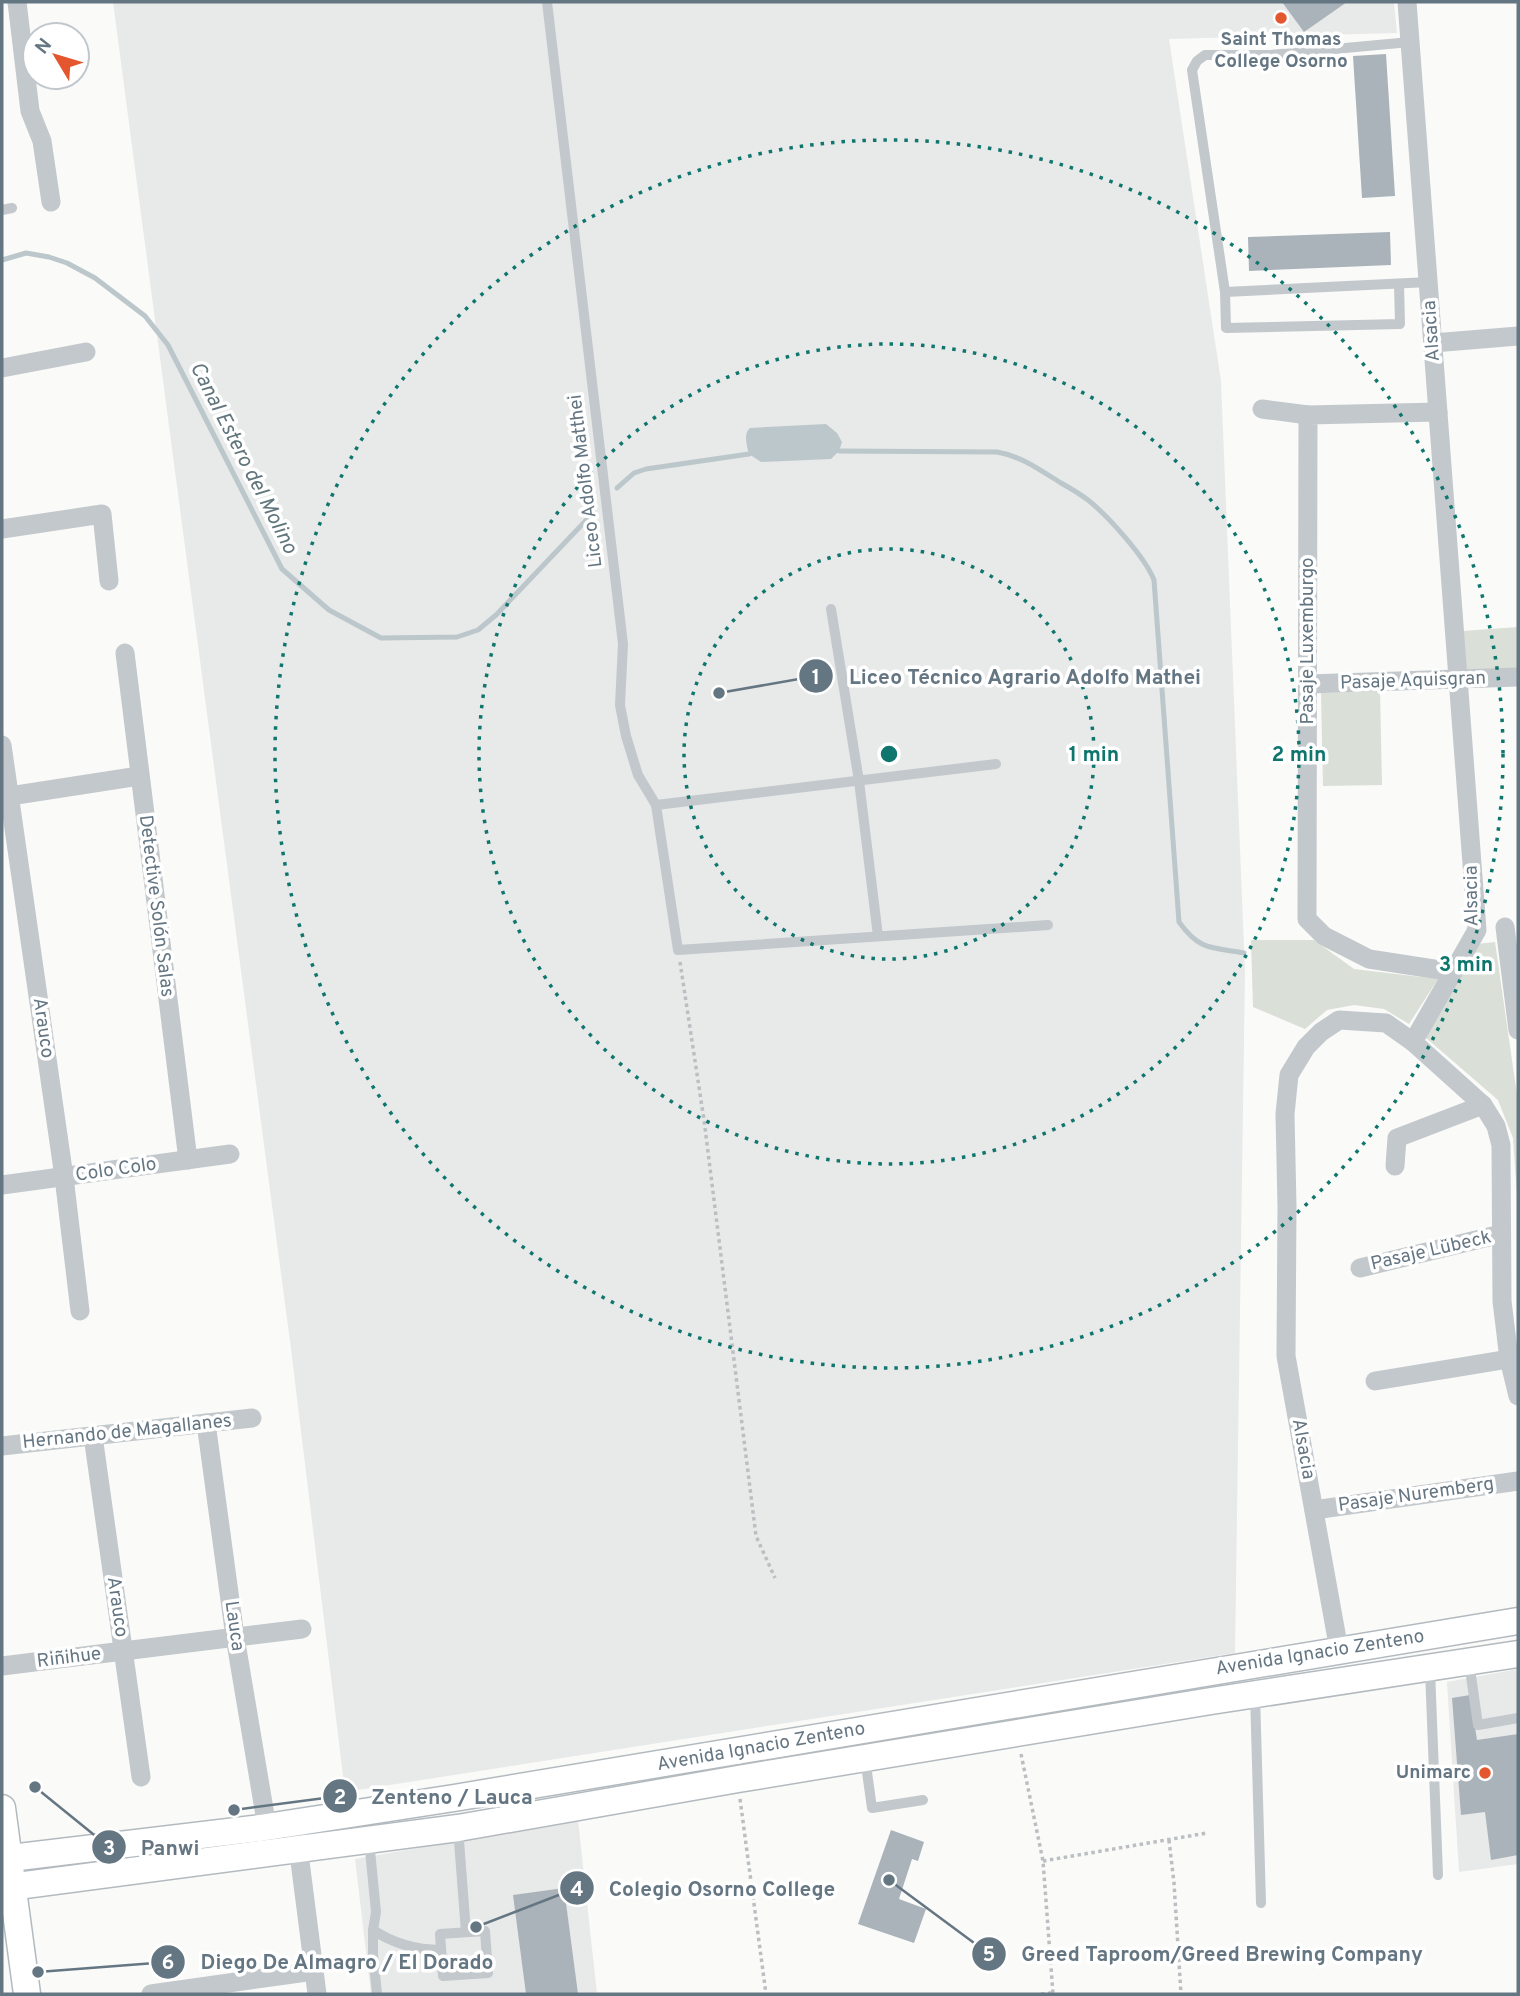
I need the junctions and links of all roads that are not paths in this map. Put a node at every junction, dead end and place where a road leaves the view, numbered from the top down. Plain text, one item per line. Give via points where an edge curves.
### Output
1 (17, 2) edge
2 (547, 2) edge
3 (1407, 2) edge
4 (1410, 42) junction
5 (51, 202) dead end
6 (1429, 282) junction
7 (1399, 284) junction
8 (1225, 292) junction
9 (1518, 336) edge
10 (1433, 343) junction
11 (86, 352) dead end
12 (2, 368) edge
13 (1262, 410) dead end
14 (1438, 412) junction
15 (1308, 415) junction
16 (2, 528) edge
17 (109, 581) dead end
18 (831, 609) dead end
19 (125, 653) dead end
20 (1518, 677) edge
21 (1458, 679) junction
22 (1308, 684) junction
23 (2, 745) edge
24 (996, 765) dead end
25 (139, 776) junction
26 (859, 781) junction
27 (10, 796) junction
28 (656, 805) junction
29 (1048, 925) dead end
30 (1512, 927) edge
31 (1476, 930) junction
32 (878, 936) junction
33 (1453, 972) junction
34 (1518, 1030) edge
35 (1413, 1042) junction
36 (1483, 1105) junction
37 (230, 1154) dead end
38 (188, 1160) junction
39 (1395, 1166) dead end
40 (64, 1177) junction
41 (2, 1185) edge
42 (1501, 1234) junction
43 (1360, 1268) dead end
44 (80, 1311) dead end
45 (1509, 1359) junction
46 (1375, 1381) dead end
47 (1518, 1396) edge
48 (252, 1418) dead end
49 (206, 1423) junction
50 (93, 1436) junction
51 (2, 1446) edge
52 (1518, 1481) edge
53 (1314, 1510) junction
54 (1518, 1621) edge
55 (302, 1629) dead end
56 (235, 1637) junction
57 (1339, 1650) junction
58 (123, 1651) junction
59 (1518, 1654) edge
60 (1469, 1662) junction
61 (1258, 1663) junction
62 (2, 1666) edge
63 (1430, 1668) junction
64 (1255, 1694) junction
65 (1518, 1718) edge
66 (734, 1752) junction
67 (865, 1758) junction
68 (141, 1777) dead end
69 (738, 1779) junction
70 (454, 1798) junction
71 (923, 1800) dead end
72 (2, 1808) edge
73 (295, 1823) junction
74 (267, 1827) junction
75 (458, 1828) junction
76 (369, 1839) junction
77 (299, 1850) junction
78 (6, 1859) edge
79 (1438, 1875) dead end
80 (7, 1887) edge
81 (1261, 1903) dead end
82 (373, 1930) junction
83 (466, 1932) junction
84 (441, 1950) junction
85 (314, 1971) junction
86 (27, 1994) edge
87 (151, 1994) edge
88 (317, 1994) edge
89 (377, 1994) edge

1 - 5 street via 30,111 42,141
2 - 28 lane, Liceo Adolfo Matthei via 623,643 621,705 638,775
3 - 4 street, Alsacia
4 - 6 street, Alsacia
4 - 8 lane via 1269,55 1205,55 1197,61 1192,70
6 - 7 lane
6 - 10 street, Alsacia
7 - 8 lane
7 - 8 lane via 1400,324 1226,328
9 - 10 street
10 - 14 street, Alsacia
11 - 12 street
13 - 15 street
14 - 15 street
14 - 21 street, Alsacia
15 - 22 street, Pasaje Luxemburgo
16 - 17 street via 103,514
18 - 26 lane
19 - 25 street, Detective Solón Salas
20 - 21 street, Pasaje Aquisgran
21 - 22 street, Pasaje Aquisgran
21 - 31 street, Alsacia
22 - 33 street, Pasaje Luxemburgo via 1307,919 1324,936 1369,959
23 - 27 street, Arauco
24 - 26 lane
25 - 27 street
25 - 38 street, Detective Solón Salas
26 - 28 lane
26 - 32 lane
27 - 40 street, Arauco
28 - 32 lane, Liceo Adolfo Matthei via 678,950
29 - 32 lane
30 - 31 street
30 - 34 street
31 - 33 street, Alsacia
33 - 35 street, Alsacia
35 - 36 street
35 - 53 street, Alsacia via 1386,1023 1339,1020 1306,1047 1289,1075 1285,1114 1286,1356
36 - 39 street via 1397,1138
36 - 42 street via 1496,1125 1501,1145
37 - 38 street, Colo Colo
38 - 40 street, Colo Colo
40 - 41 street, Colo Colo
40 - 44 street, Arauco
42 - 43 street, Pasaje Lübeck
42 - 45 street
45 - 46 street
45 - 47 street
48 - 49 street, Hernando de Magallanes
49 - 50 street, Hernando de Magallanes
49 - 56 street, Lauca
50 - 51 street, Hernando de Magallanes
50 - 58 street, Arauco
52 - 53 street, Pasaje Nuremberg
53 - 57 street, Alsacia
54 - 57 main road, Avenida Ignacio Zenteno
55 - 56 street, Riñihue
56 - 58 street, Riñihue
56 - 74 street, Lauca
57 - 61 main road, Avenida Ignacio Zenteno
58 - 62 street, Riñihue
58 - 68 street, Arauco
59 - 60 main road, Avenida Ignacio Zenteno
60 - 63 main road, Avenida Ignacio Zenteno
60 - 65 lane via 1478,1725
61 - 64 main road
61 - 66 main road, Avenida Ignacio Zenteno
63 - 64 main road, Avenida Ignacio Zenteno
63 - 79 lane
64 - 67 main road, Avenida Ignacio Zenteno
64 - 81 lane
66 - 69 main road
66 - 70 main road, Avenida Ignacio Zenteno
67 - 69 main road, Avenida Ignacio Zenteno
67 - 71 lane via 872,1808
69 - 75 main road, Avenida Ignacio Zenteno
70 - 73 main road, Avenida Ignacio Zenteno
70 - 75 main road
72 - 78 main road
73 - 74 main road, Avenida Ignacio Zenteno
73 - 77 street
74 - 78 main road, Avenida Ignacio Zenteno
75 - 76 main road, Avenida Ignacio Zenteno
75 - 83 lane
76 - 77 main road, Avenida Ignacio Zenteno
76 - 82 lane via 376,1912
77 - 80 main road, Avenida Ignacio Zenteno
77 - 85 street
78 - 80 main road
80 - 86 main road
82 - 84 lane via 390,1941
82 - 89 lane
83 - 84 lane via 440,1934
83 - 84 lane via 485,1931 488,1973 443,1976
85 - 87 street
85 - 88 street

